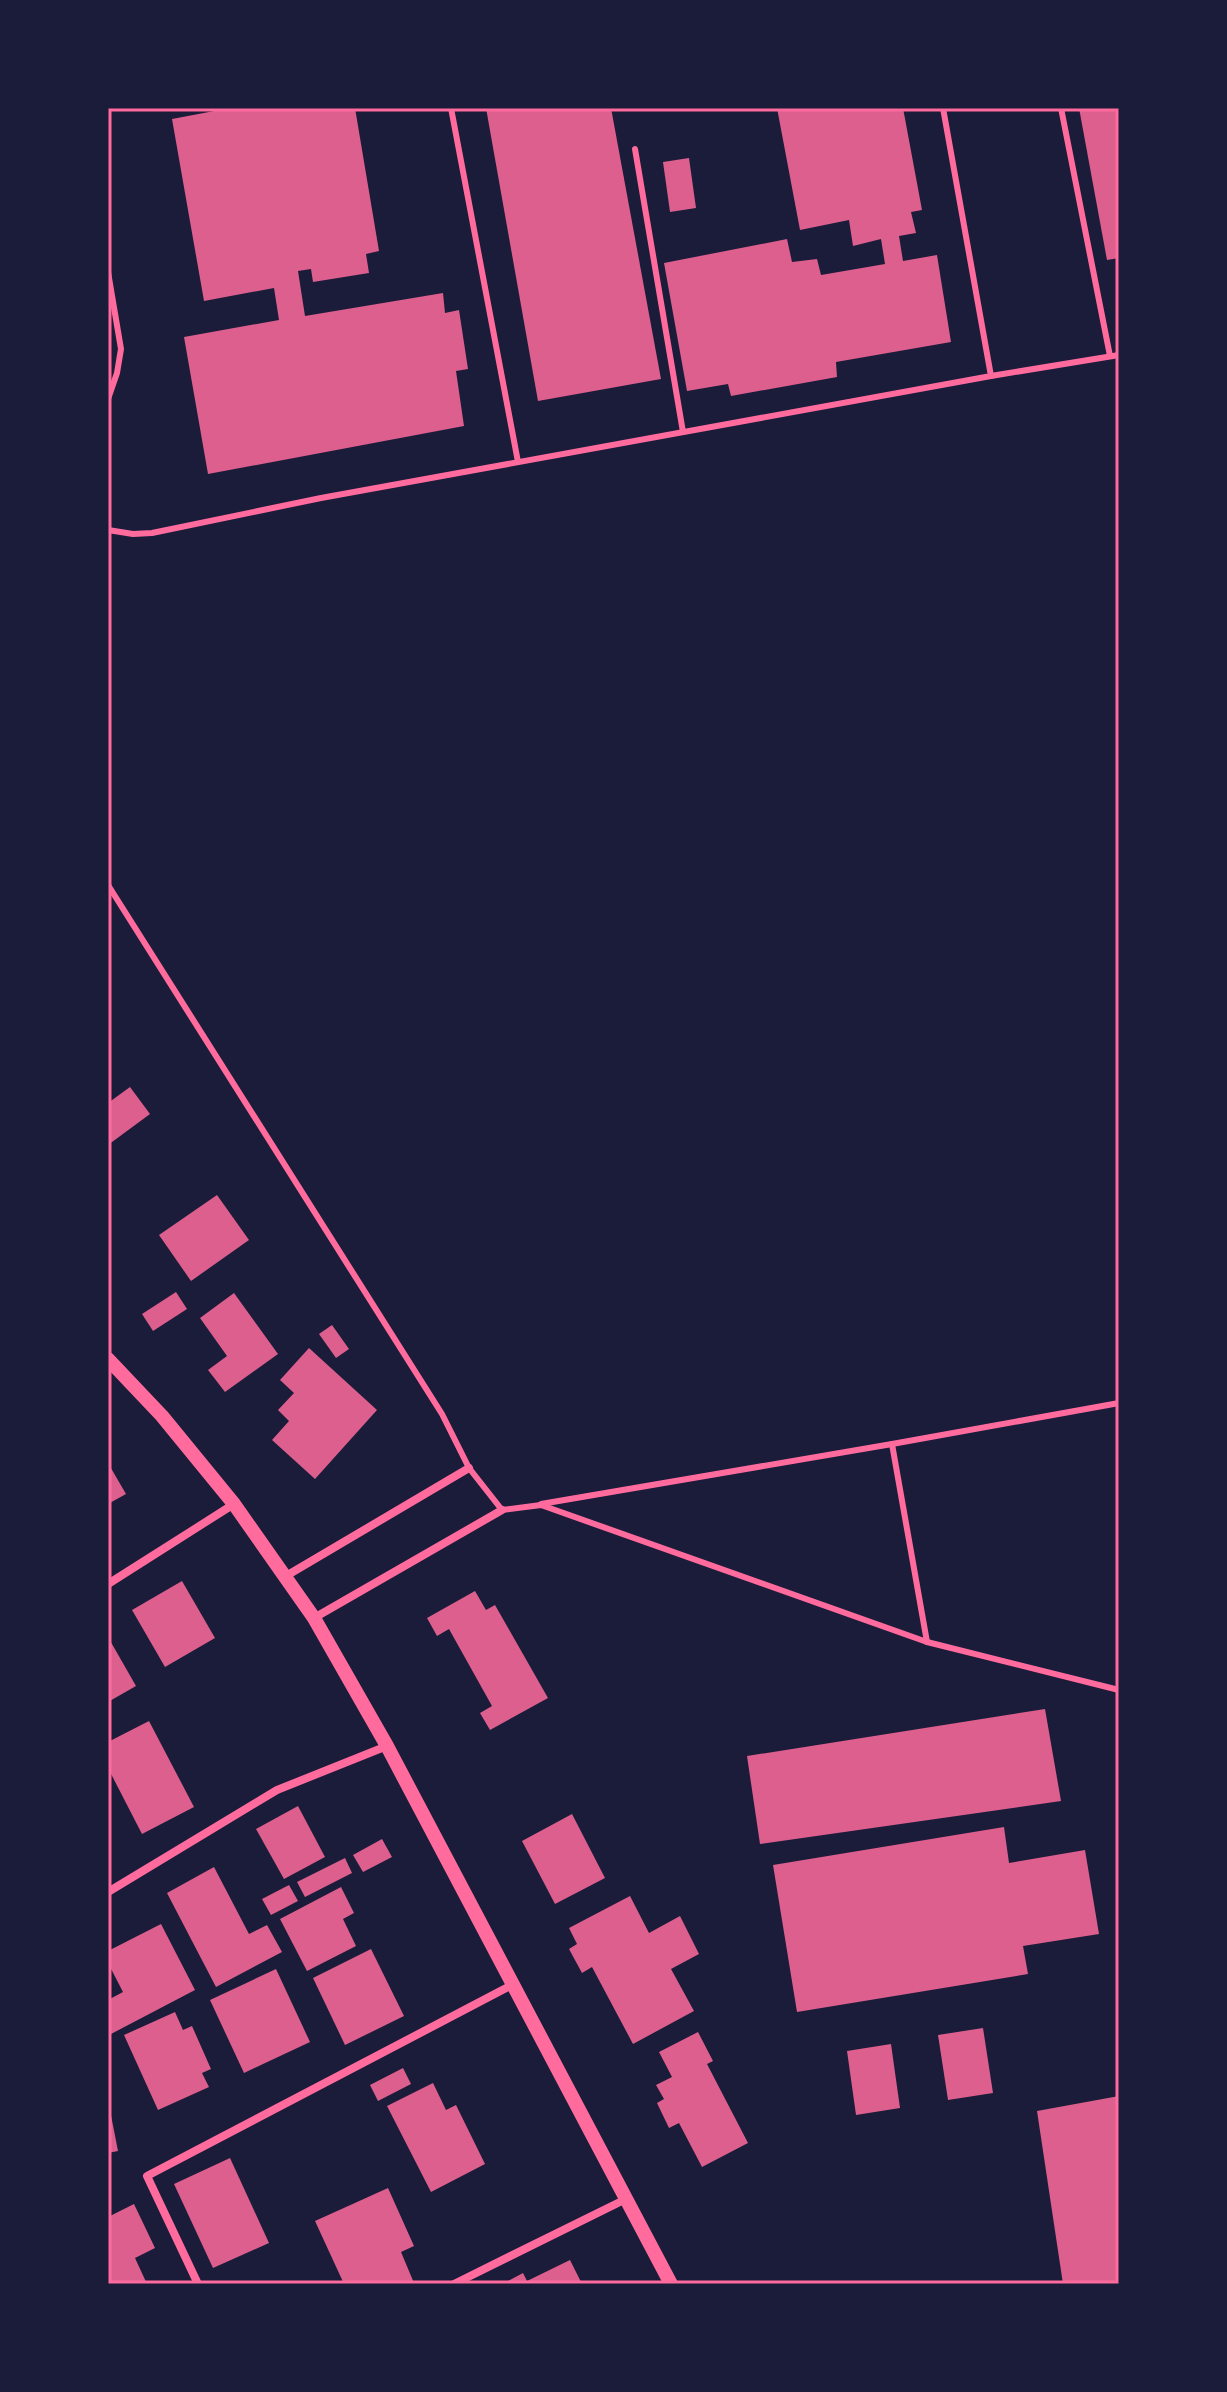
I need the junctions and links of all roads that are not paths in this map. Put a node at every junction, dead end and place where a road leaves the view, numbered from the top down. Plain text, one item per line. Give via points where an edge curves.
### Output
1 (451, 108) edge
2 (943, 108) edge
3 (1061, 108) edge
4 (635, 149) dead end
5 (108, 272) edge
6 (1119, 355) edge
7 (1110, 356) junction
8 (991, 376) junction
9 (108, 399) edge
10 (683, 432) junction
11 (518, 462) junction
12 (108, 530) edge
13 (108, 885) edge
14 (108, 1359) edge
15 (1119, 1403) edge
16 (892, 1444) junction
17 (469, 1468) junction
18 (234, 1504) junction
19 (541, 1505) junction
20 (502, 1510) junction
21 (286, 1576) junction
22 (108, 1584) edge
23 (314, 1618) junction
24 (927, 1642) junction
25 (1119, 1690) edge
26 (387, 1746) junction
27 (108, 1892) edge
28 (512, 1985) junction
29 (626, 2199) junction
30 (198, 2284) edge
31 (454, 2284) edge
32 (671, 2284) edge

1 - 11 lane
2 - 8 lane
3 - 7 lane
4 - 10 lane
5 - 9 lane via 121,349
6 - 7 lane
7 - 8 lane
8 - 10 lane
10 - 11 lane
11 - 12 lane via 152,533
13 - 17 lane via 442,1414
14 - 18 street
15 - 16 lane
16 - 19 lane
16 - 24 lane
17 - 20 lane
17 - 21 street
18 - 21 street
18 - 22 street
19 - 20 lane
19 - 24 lane
20 - 23 street
21 - 23 street
23 - 26 street
24 - 25 lane
26 - 27 street via 277,1790
26 - 28 street
28 - 29 street
28 - 30 street via 147,2176
29 - 31 street
29 - 32 street

